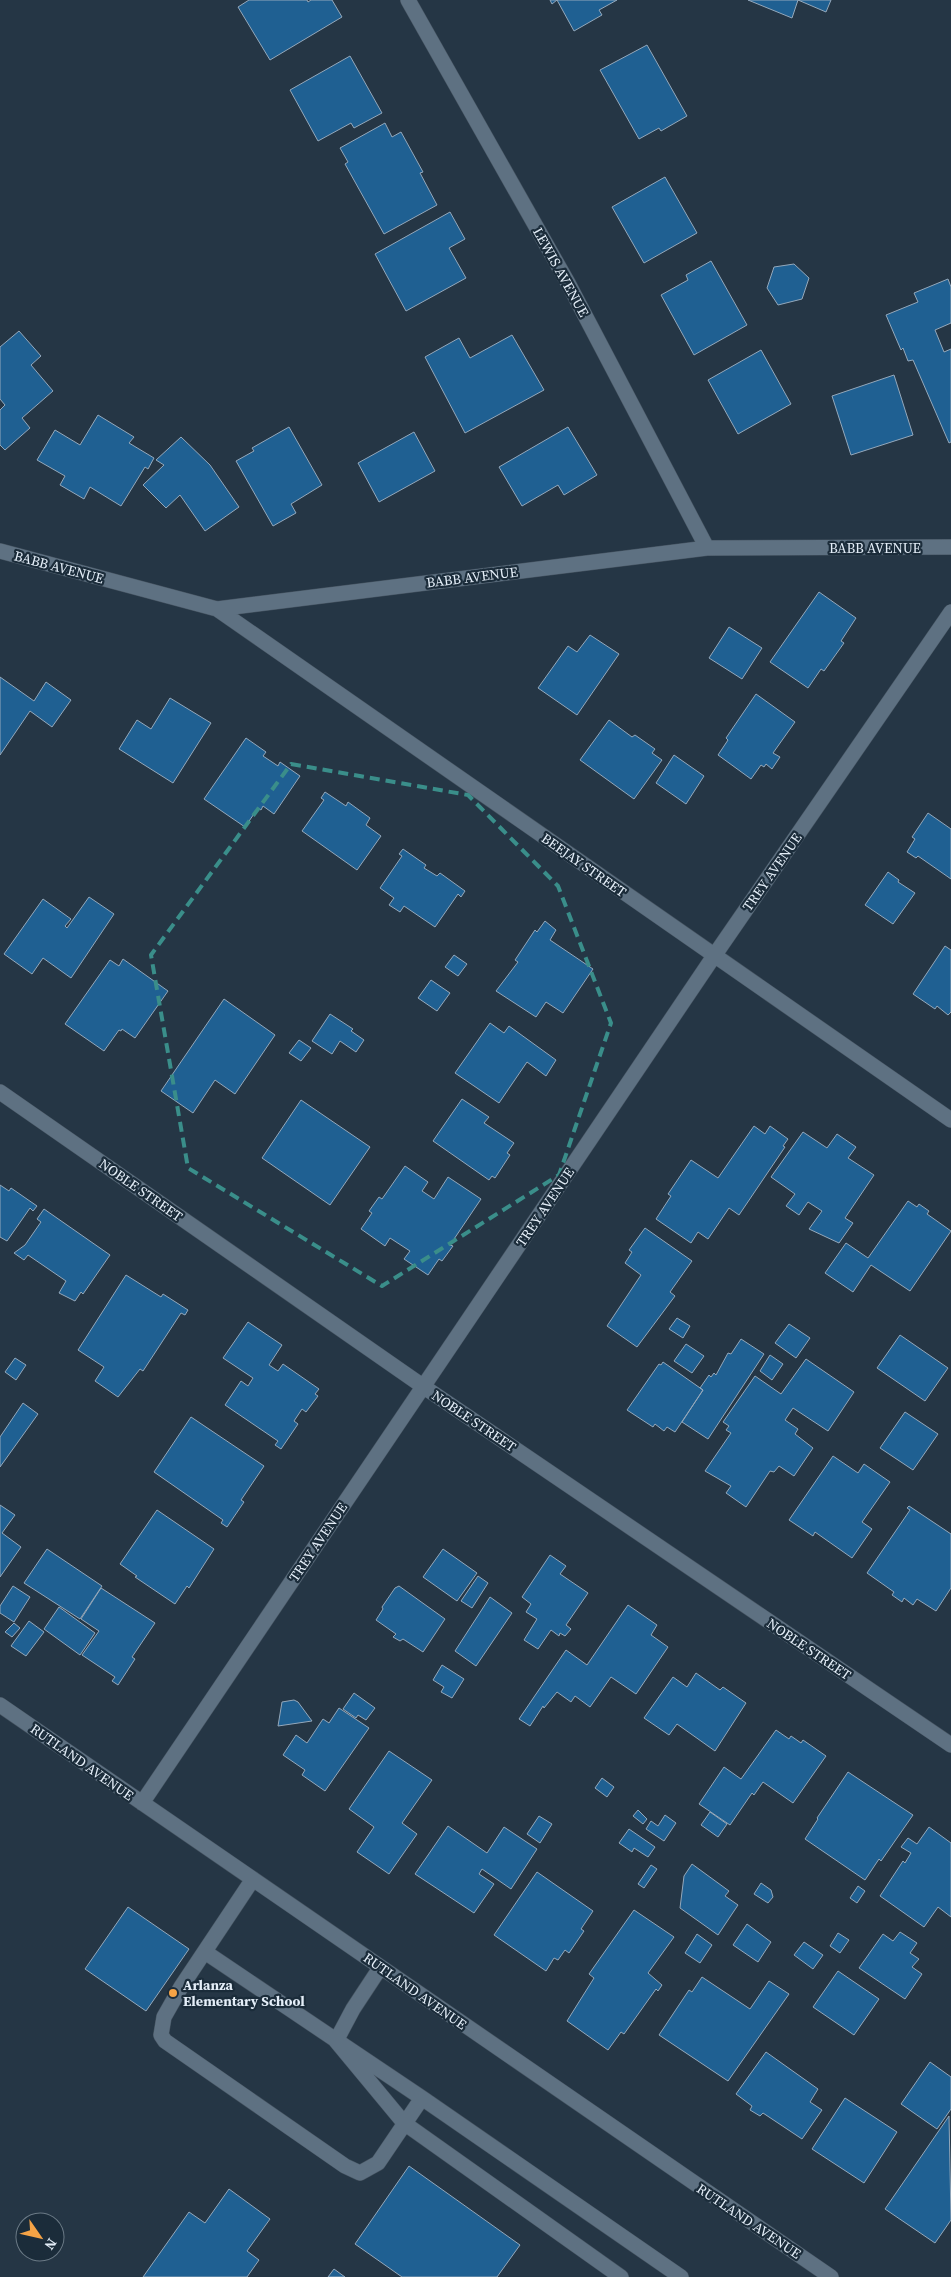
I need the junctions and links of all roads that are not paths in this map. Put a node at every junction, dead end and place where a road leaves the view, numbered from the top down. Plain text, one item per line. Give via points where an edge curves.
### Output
1 (408, 0) edge
2 (951, 547) edge
3 (707, 548) junction
4 (0, 551) edge
5 (217, 609) junction
6 (951, 612) edge
7 (714, 956) junction
8 (0, 1092) edge
9 (951, 1120) edge
10 (424, 1387) junction
11 (0, 1705) edge
12 (951, 1745) edge
13 (142, 1803) junction
14 (253, 1879) junction
15 (204, 1952) junction
16 (380, 1968) junction
17 (336, 2041) junction
18 (422, 2098) junction
19 (404, 2123) junction
20 (621, 2277) edge
21 (681, 2277) edge
22 (831, 2277) edge

1 - 3 street, LEWIS AVENUE via 568,283
2 - 3 street, BABB AVENUE
3 - 5 street, BABB AVENUE
4 - 5 street, BABB AVENUE
5 - 7 street, BEEJAY STREET
6 - 7 street, TREY AVENUE
7 - 9 street, BEEJAY STREET
7 - 10 street, TREY AVENUE
8 - 10 street, NOBLE STREET
10 - 12 street, NOBLE STREET
10 - 13 street, TREY AVENUE
11 - 13 street, RUTLAND AVENUE
13 - 14 street, RUTLAND AVENUE
14 - 15 street
14 - 16 street, RUTLAND AVENUE
15 - 17 street
15 - 19 street via 164,2017 161,2035 164,2041 345,2166 360,2173 378,2163
16 - 17 street
16 - 22 street, RUTLAND AVENUE
17 - 18 street
17 - 19 street
18 - 19 street
18 - 21 street
19 - 20 street

